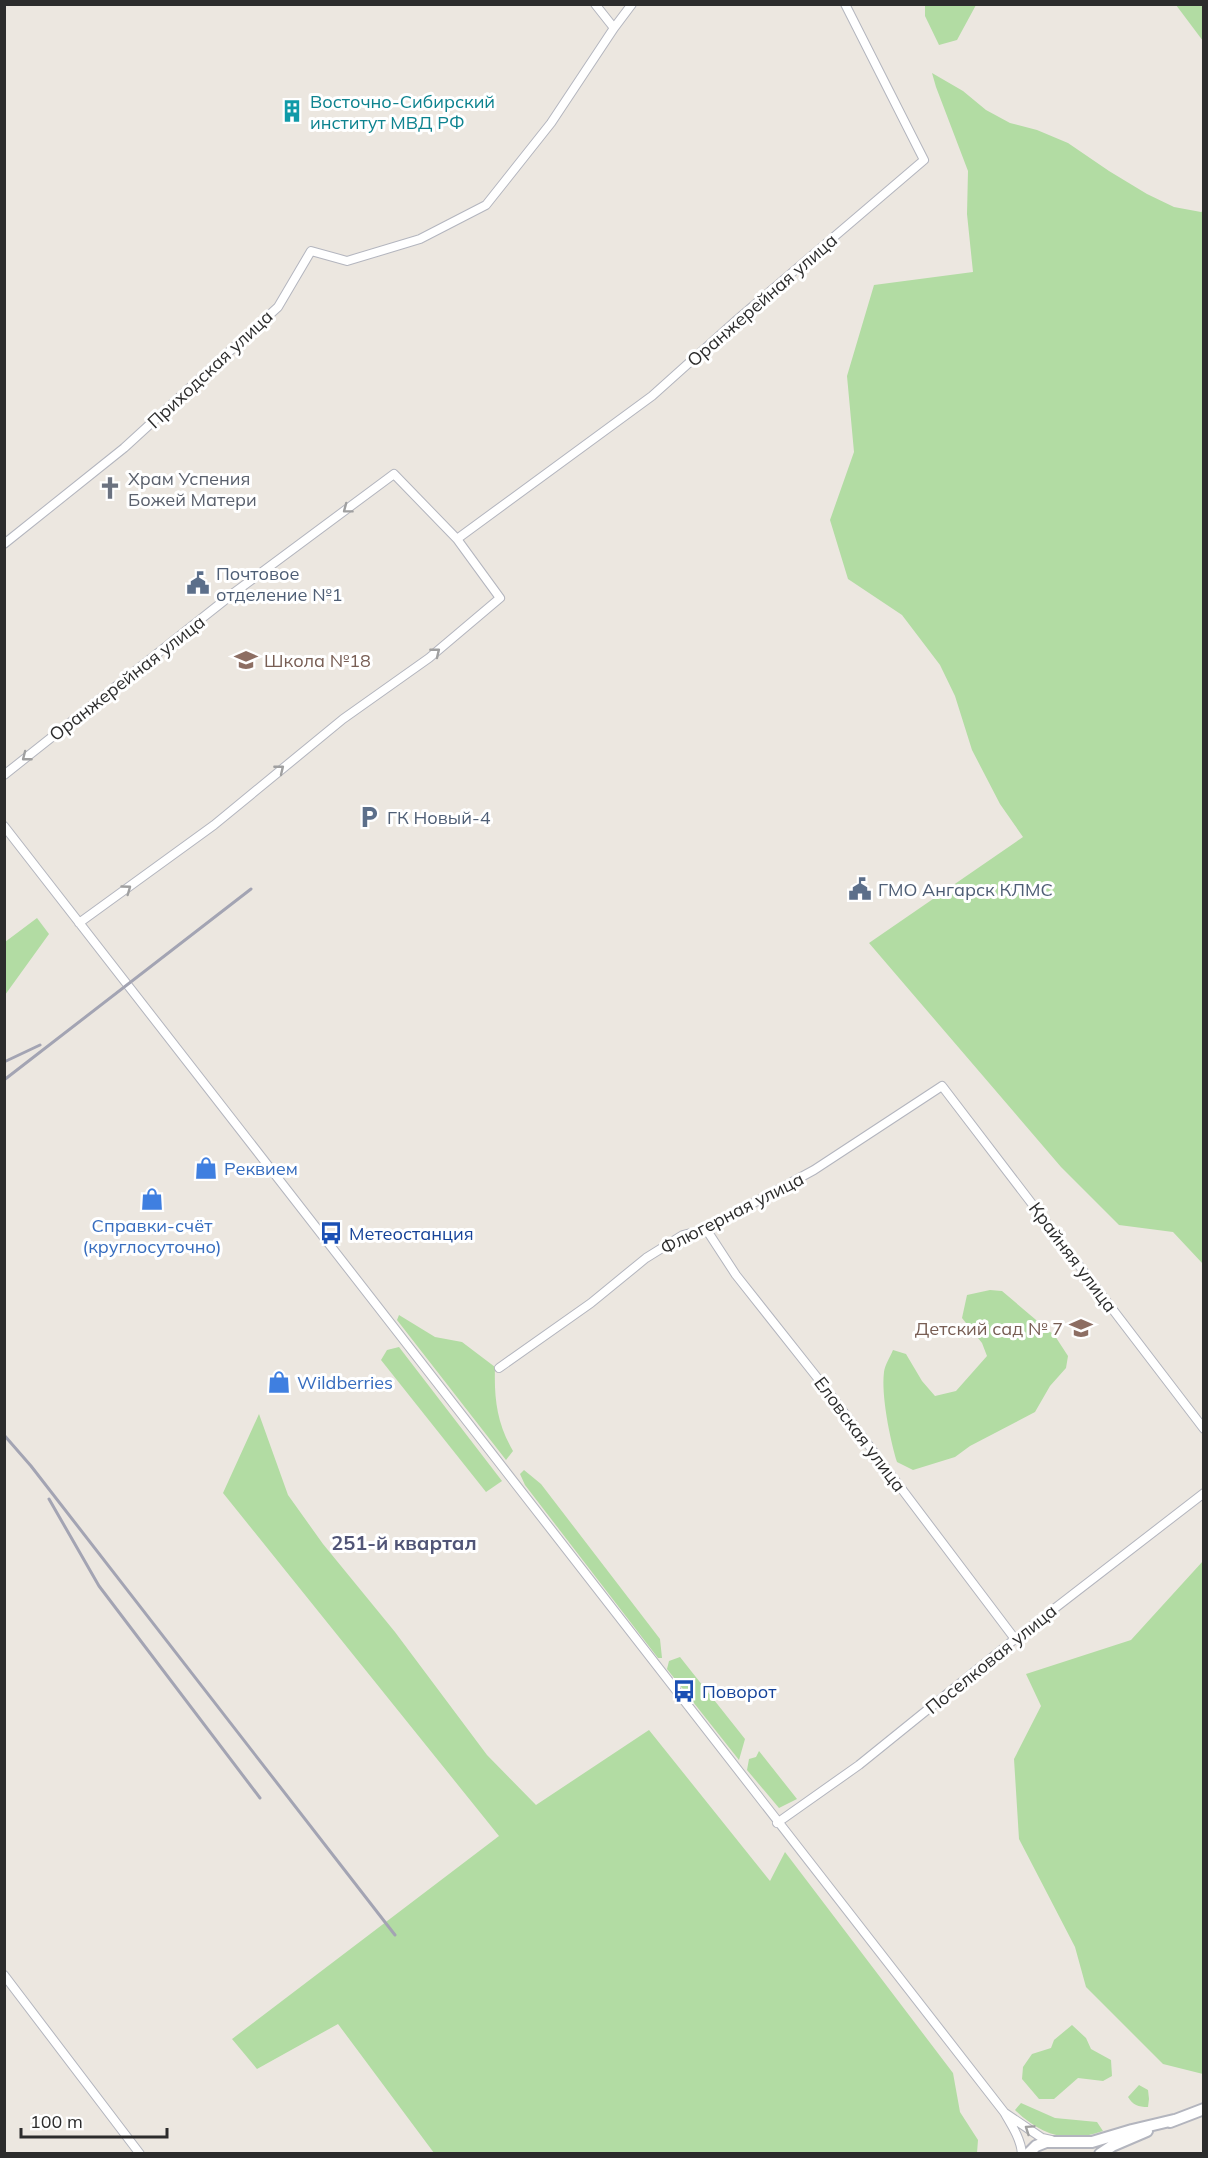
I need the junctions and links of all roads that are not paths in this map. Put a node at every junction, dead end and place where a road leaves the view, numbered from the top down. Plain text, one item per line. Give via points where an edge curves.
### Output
1 (595, 4) edge
2 (632, 4) edge
3 (845, 4) edge
4 (614, 28) junction
5 (457, 539) junction
6 (4, 544) edge
7 (4, 775) edge
8 (4, 826) edge
9 (79, 923) junction
10 (942, 1086) joint
11 (706, 1229) junction
12 (499, 1368) dead end
13 (1203, 1429) edge
14 (1203, 1493) edge
15 (1015, 1639) junction
16 (777, 1823) junction
17 (4, 1975) edge
18 (1203, 2109) edge
19 (1004, 2112) junction
20 (1174, 2120) junction
21 (1057, 2141) junction
22 (140, 2154) edge
23 (1022, 2154) edge
24 (1028, 2154) edge
25 (1077, 2154) edge
26 (1100, 2154) edge

1 - 4 street
2 - 4 street, Приходская улица
3 - 5 street, Оранжерейная улица via 924,160 652,396
4 - 6 street, Приходская улица via 551,123 486,205 420,240 347,261 311,251 278,307 124,448
5 -> 7 street, Оранжерейная улица via 394,474 235,592
9 -> 5 street via 214,825 500,598
8 - 9 street
9 - 16 street
10 - 11 street, Флюгерная улица via 814,1170
10 - 13 street, Крайняя улица
11 - 12 street, Флюгерная улица via 683,1235 646,1258
11 - 15 street, Еловская улица via 736,1275
14 - 15 street, Поселковая улица
15 - 16 street, Поселковая улица via 860,1765
16 - 19 street
17 - 22 street
18 - 20 main road
21 -> 19 street via 1042,2138
19 - 23 street
20 - 21 main road via 1092,2142
20 - 26 main road
21 - 24 main road via 1041,2143
21 - 25 main road

